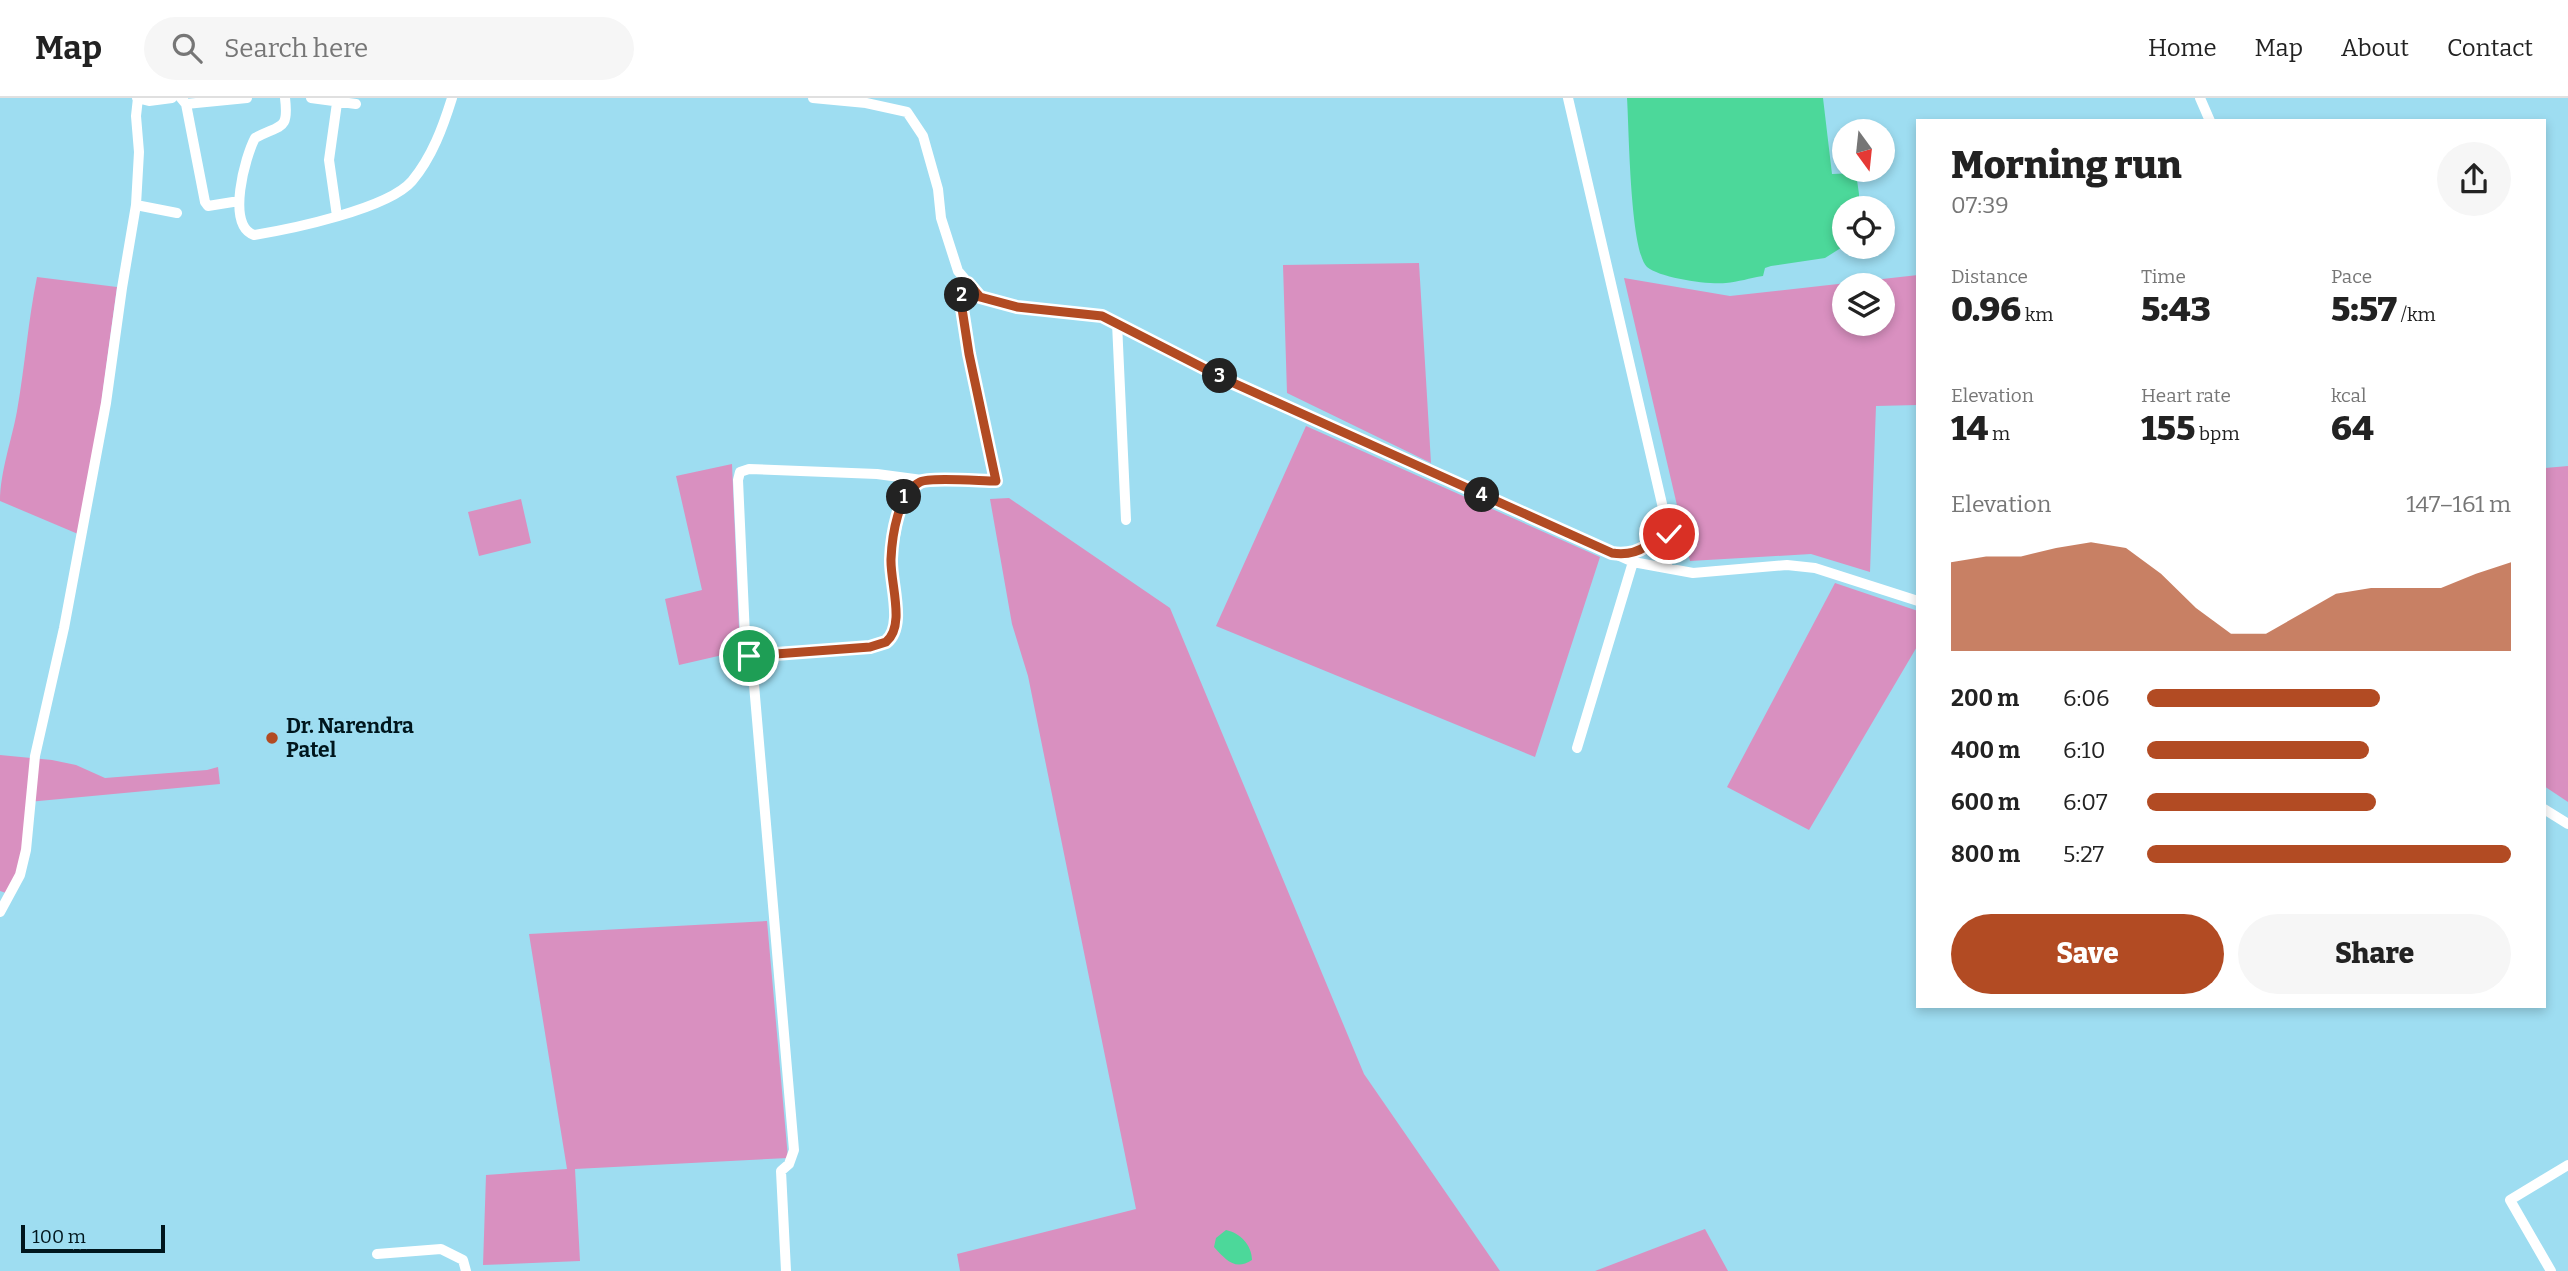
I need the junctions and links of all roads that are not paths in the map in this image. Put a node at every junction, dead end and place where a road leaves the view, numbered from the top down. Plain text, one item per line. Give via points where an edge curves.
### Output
1 (137, 98) edge
2 (172, 98) edge
3 (247, 98) edge
4 (285, 98) edge
5 (311, 98) edge
6 (452, 98) edge
7 (813, 98) edge
8 (1568, 98) edge
9 (2200, 98) edge
10 (183, 101) edge
11 (337, 103) junction
12 (356, 104) dead end
13 (2209, 119) edge
14 (239, 201) junction
15 (136, 205) junction
16 (177, 213) dead end
17 (337, 216) junction
18 (968, 283) junction
19 (1117, 323) junction
20 (922, 480) junction
21 (1665, 517) junction
22 (1126, 520) dead end
23 (1612, 553) junction
24 (1633, 562) junction
25 (1667, 567) junction
26 (1916, 600) edge
27 (749, 656) junction
28 (1577, 748) dead end
29 (2546, 810) edge
30 (2568, 824) edge
31 (0, 912) edge
32 (2566, 1169) edge
33 (377, 1254) dead end
34 (466, 1271) edge
35 (786, 1271) edge
36 (2551, 1271) edge

1 - 2 street
1 - 15 street
3 - 10 street
4 - 14 street via 285,124 255,138 251,145
5 - 11 street
6 - 17 street via 442,129 411,183 386,200
7 - 18 street via 907,112 923,136 948,242 958,271
8 - 21 street
9 - 13 street
10 - 14 street via 205,202 208,206
11 - 12 street
11 - 17 street via 329,160
14 - 17 street via 244,226 254,235
15 - 16 street
15 - 31 street via 103,416 35,756 26,850 20,875
18 - 19 street via 980,297 1017,307 1102,316
18 - 20 street via 961,302 996,481
19 - 22 street
19 - 23 street via 1261,396
20 - 27 street via 905,494 900,507 891,559 896,628 890,639 870,647
20 - 27 street via 766,469 740,472
21 - 23 street via 1660,532 1644,548
21 - 25 street
23 - 24 street
24 - 25 street
24 - 28 street
25 - 26 street via 1693,573 1787,565 1815,568
27 - 35 street via 793,1150 781,1171
29 - 30 street
32 - 36 street via 2510,1200
33 - 34 street via 441,1250 463,1260

